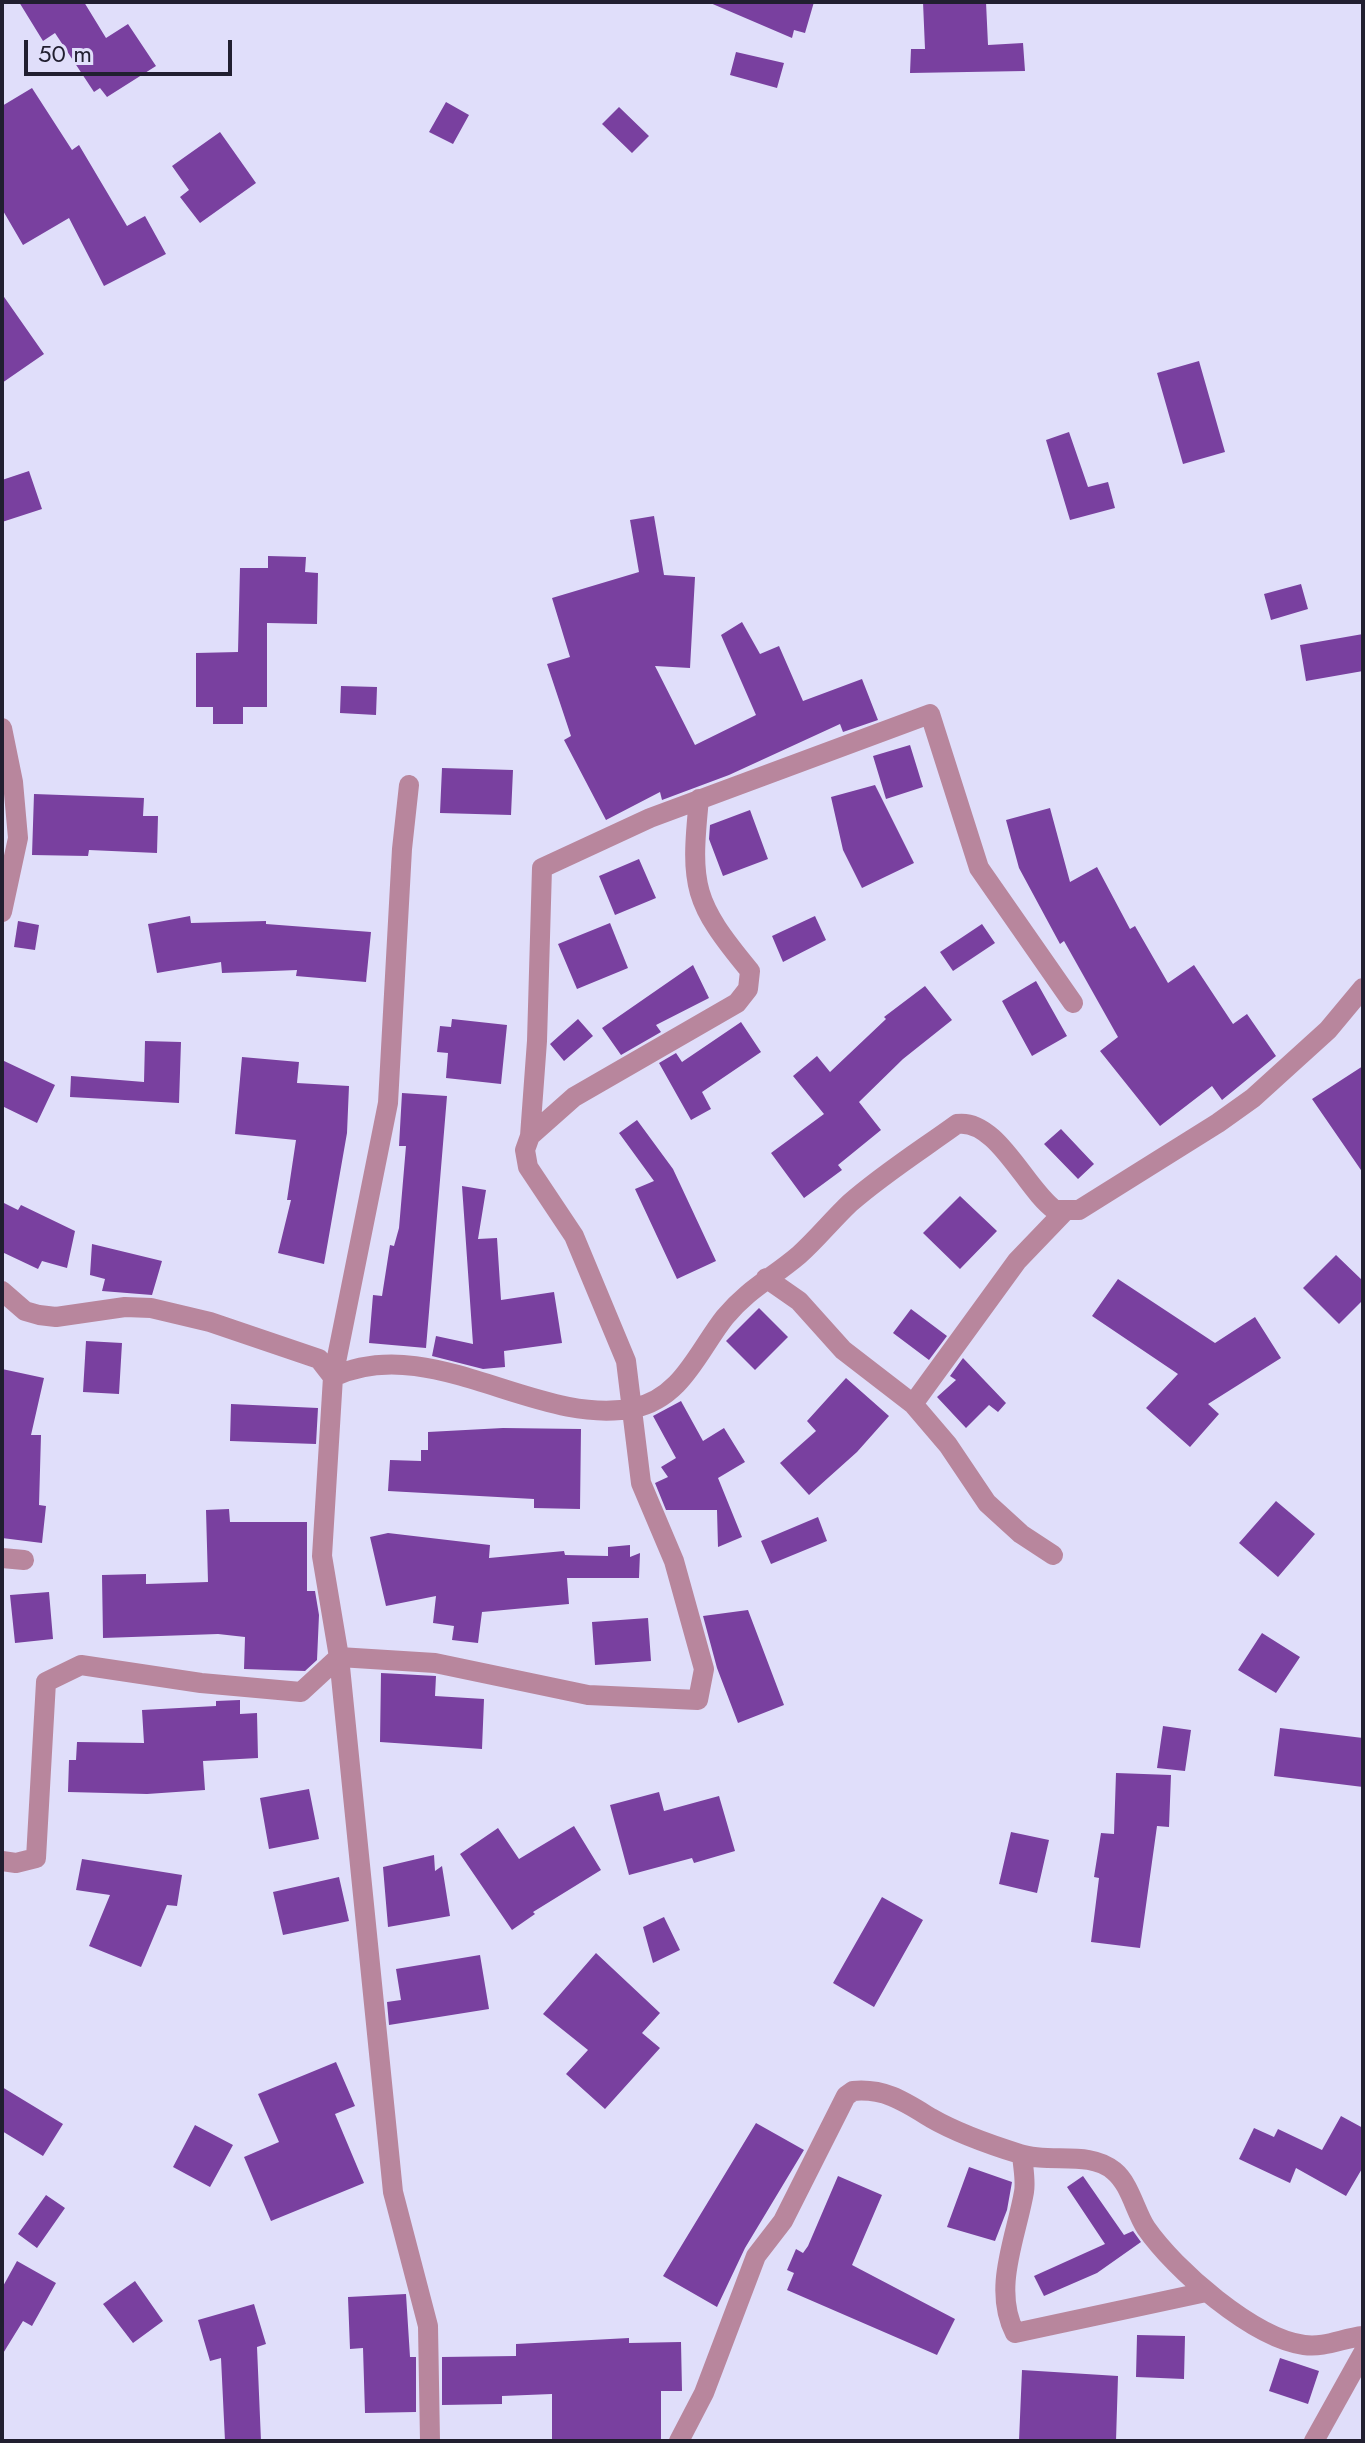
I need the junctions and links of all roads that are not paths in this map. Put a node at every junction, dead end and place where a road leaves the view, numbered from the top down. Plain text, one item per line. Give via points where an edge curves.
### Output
1 (2, 728) edge
2 (409, 785) dead end
3 (699, 799) junction
4 (2, 912) edge
5 (1363, 988) edge
6 (1073, 1003) dead end
7 (530, 1136) junction
8 (1065, 1211) junction
9 (766, 1278) junction
10 (2, 1291) edge
11 (333, 1377) junction
12 (913, 1404) junction
13 (634, 1408) junction
14 (1053, 1555) dead end
15 (2, 1558) edge
16 (24, 1560) dead end
17 (339, 1657) junction
18 (2, 1861) edge
19 (1022, 2155) junction
20 (1206, 2292) junction
21 (1363, 2336) edge
22 (1363, 2353) edge
23 (430, 2441) edge
24 (679, 2441) edge
25 (1314, 2441) edge

1 - 4 street via 18,838
2 - 11 street via 388,1103
3 - 6 street via 930,714 979,868
3 - 7 street via 542,868
3 - 7 street via 692,861 697,888 713,927 750,971 748,989 737,1003 574,1097
5 - 8 street via 1328,1030 1253,1098 1135,1178 1079,1210
7 - 13 street via 525,1150 528,1167 574,1236 626,1361
8 - 9 street via 1047,1204 1004,1149 970,1124 957,1124 850,1203 798,1255
8 - 12 street via 1017,1261
9 - 12 street via 799,1301 843,1350
9 - 13 street via 723,1320 684,1378 662,1398
10 - 11 street via 25,1311 39,1315 151,1308 210,1322 319,1359
11 - 13 street via 355,1367 410,1363 545,1400
11 - 17 street via 322,1556
12 - 14 street via 987,1503
13 - 17 street via 641,1483 674,1561 704,1669 698,1700 588,1695 435,1663
15 - 16 street
17 - 18 street via 301,1692 81,1665 46,1682 36,1858
17 - 23 street via 393,2192 428,2326
19 - 20 street via 1093,2160 1118,2174 1166,2256
19 - 20 street via 1025,2190 1010,2241 1005,2314 1015,2333
19 - 24 street via 940,2122 893,2095 862,2090 846,2096 783,2221 756,2256 704,2393
20 - 21 street via 1282,2340 1317,2346
22 - 25 street

